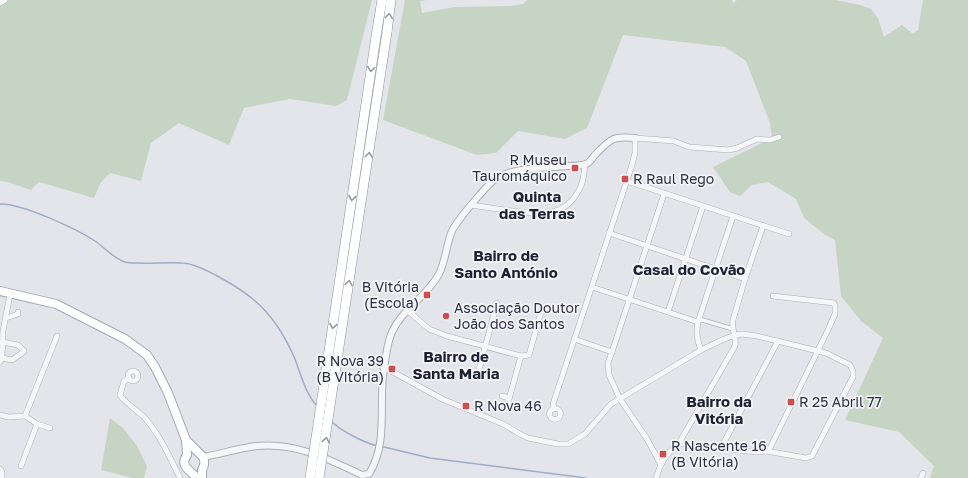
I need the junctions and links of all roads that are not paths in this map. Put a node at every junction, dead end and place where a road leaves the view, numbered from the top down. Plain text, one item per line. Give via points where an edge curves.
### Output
1 (6, 0) edge
2 (382, 0) edge
3 (391, 0) edge
4 (0, 3) edge
5 (382, 31) junction
6 (779, 137) dead end
7 (635, 138) junction
8 (585, 164) junction
9 (627, 182) junction
10 (664, 194) junction
11 (471, 205) junction
12 (703, 206) junction
13 (733, 216) junction
14 (763, 226) junction
15 (610, 233) junction
16 (788, 234) dead end
17 (648, 246) junction
18 (685, 259) junction
19 (716, 269) junction
20 (745, 279) junction
21 (592, 287) junction
22 (0, 292) edge
23 (10, 294) junction
24 (773, 296) dead end
25 (629, 299) junction
26 (497, 303) dead end
27 (542, 308) dead end
28 (407, 310) junction
29 (18, 312) dead end
30 (668, 312) junction
31 (6, 318) junction
32 (699, 321) junction
33 (2, 329) edge
34 (733, 329) junction
35 (735, 335) junction
36 (57, 336) dead end
37 (574, 339) junction
38 (778, 341) junction
39 (2, 342) junction
40 (486, 346) junction
41 (701, 350) junction
42 (818, 351) junction
43 (612, 352) junction
44 (521, 356) junction
45 (1, 360) edge
46 (384, 366) junction
47 (477, 377) dead end
48 (129, 378) dead end
49 (502, 396) dead end
50 (509, 398) junction
51 (620, 399) junction
52 (507, 406) dead end
53 (554, 409) dead end
54 (0, 414) edge
55 (25, 416) junction
56 (37, 424) junction
57 (50, 428) dead end
58 (186, 440) junction
59 (679, 443) junction
60 (720, 448) junction
61 (766, 451) junction
62 (187, 455) junction
63 (660, 463) junction
64 (202, 464) edge
65 (21, 466) dead end
66 (0, 469) edge
67 (194, 475) edge
68 (368, 476) edge
69 (2, 477) edge
70 (180, 478) edge
71 (310, 478) edge
72 (319, 478) edge
73 (656, 478) edge

1 - 4 street
2 - 5 highway
5 -> 3 highway
5 -> 71 highway, bridge
72 -> 5 highway, bridge
6 - 7 street via 770,140 757,139 729,150 689,147 674,141
7 - 8 street via 616,137 610,140
7 - 9 street via 635,153
8 - 11 street via 502,176 495,179
8 - 11 street via 578,192 569,202 556,210 537,214
9 - 10 street
9 - 15 street
10 - 12 street
10 - 17 street
11 - 28 street via 452,231 439,275 431,287
12 - 13 street
12 - 18 street
13 - 14 street
13 - 19 street
14 - 16 street
14 - 20 street
15 - 17 street
15 - 21 street
17 - 18 street
17 - 25 street
18 - 19 street
18 - 30 street
19 - 20 street
19 - 32 street
20 - 34 street via 733,320
21 - 25 street
21 - 37 street
22 - 23 main road
23 - 31 street
23 - 58 main road via 56,304 142,350 162,380
24 - 42 street via 834,303 835,314
25 - 30 street
25 - 43 street
26 - 40 street
27 - 44 street via 529,355
28 - 40 street via 429,329
28 - 46 street via 391,333
29 - 31 street
30 - 32 street
31 - 33 street
32 - 34 street
32 - 41 street via 696,332
33 - 39 street
34 - 35 street
35 - 38 street
35 - 41 street
35 - 59 street via 735,346
36 - 55 street
37 - 43 street
37 - 53 street via 553,404
38 - 42 street
38 - 60 street
39 - 45 street
39 - 45 street via 18,345 24,351 12,360
40 - 44 street
40 - 47 street
41 - 51 street
42 - 61 street via 770,448
42 - 61 street via 850,365 853,374 814,453 806,458
43 - 51 street via 608,363 609,375
44 - 50 street
46 - 51 street via 442,399 503,424 528,438 558,444 568,444 585,434 612,404
46 - 68 street via 381,441
48 - 70 street via 124,381 120,395 153,428
49 - 50 street
50 - 52 street
51 - 63 street
54 - 55 street via 8,417
55 - 56 street
56 - 57 street
56 - 65 street
58 - 62 main road
58 - 64 main road
59 - 60 street
59 - 63 street
60 - 61 street
62 - 64 main road via 190,453
62 - 67 main road via 184,465
63 - 73 street
64 - 67 main road via 199,472
64 - 68 street via 218,454 236,449 282,446 303,449
66 - 69 street

